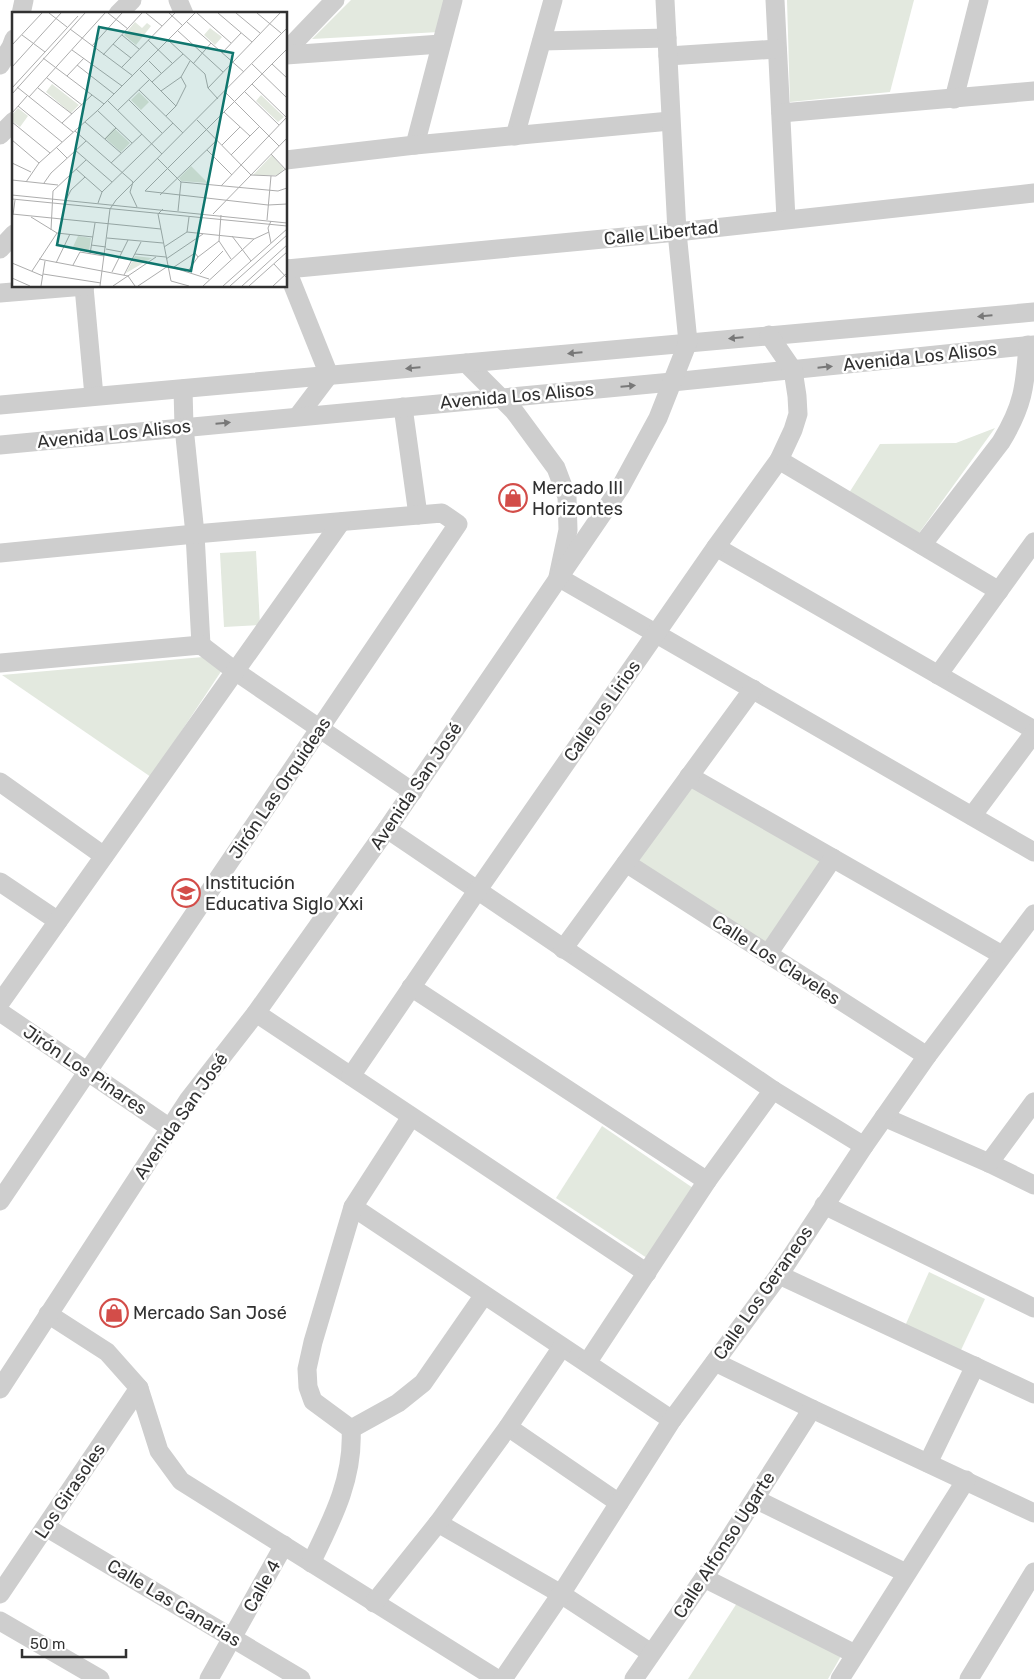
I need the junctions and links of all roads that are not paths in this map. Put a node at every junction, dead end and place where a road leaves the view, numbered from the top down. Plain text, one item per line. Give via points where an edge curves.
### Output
1 (132, 0) edge
2 (178, 0) edge
3 (335, 0) edge
4 (454, 0) edge
5 (553, 0) edge
6 (665, 0) edge
7 (775, 0) edge
8 (979, 0) edge
9 (120, 12) edge
10 (183, 12) edge
11 (542, 41) junction
12 (12, 43) edge
13 (441, 44) junction
14 (667, 47) junction
15 (288, 49) edge
16 (777, 50) junction
17 (288, 55) edge
18 (0, 67) edge
19 (12, 74) edge
20 (1034, 91) edge
21 (954, 99) junction
22 (780, 113) junction
23 (670, 121) junction
24 (515, 136) junction
25 (415, 145) junction
26 (288, 160) edge
27 (1034, 193) edge
28 (786, 219) junction
29 (677, 232) junction
30 (12, 236) edge
31 (0, 249) edge
32 (288, 269) edge
33 (288, 274) edge
34 (60, 288) edge
35 (84, 288) edge
36 (0, 293) edge
37 (1034, 312) edge
38 (769, 335) junction
39 (688, 342) junction
40 (1031, 345) edge
41 (466, 363) junction
42 (793, 370) junction
43 (329, 375) junction
44 (672, 382) junction
45 (183, 388) junction
46 (94, 396) junction
47 (500, 397) junction
48 (0, 405) edge
49 (402, 407) junction
50 (298, 416) junction
51 (184, 427) junction
52 (0, 445) edge
53 (779, 460) junction
54 (418, 515) junction
55 (341, 522) junction
56 (196, 534) junction
57 (1034, 542) edge
58 (922, 545) junction
59 (716, 547) junction
60 (0, 553) edge
61 (558, 577) junction
62 (999, 591) junction
63 (656, 634) junction
64 (201, 645) junction
65 (0, 663) edge
66 (236, 671) junction
67 (938, 675) junction
68 (753, 690) junction
69 (320, 729) junction
70 (1034, 732) edge
71 (689, 776) junction
72 (0, 782) edge
73 (412, 792) junction
74 (972, 816) junction
75 (386, 829) junction
76 (1034, 852) edge
77 (104, 856) junction
78 (833, 858) junction
79 (626, 863) junction
80 (0, 882) edge
81 (476, 891) junction
82 (1034, 914) edge
83 (58, 921) junction
84 (563, 950) junction
85 (768, 954) junction
86 (1002, 954) junction
87 (411, 987) junction
88 (0, 1003) edge
89 (0, 1012) edge
90 (256, 1012) junction
91 (927, 1056) junction
92 (88, 1072) junction
93 (351, 1076) junction
94 (773, 1090) junction
95 (1034, 1102) edge
96 (411, 1117) junction
97 (884, 1117) junction
98 (170, 1128) junction
99 (864, 1146) junction
100 (989, 1163) junction
101 (707, 1181) junction
102 (1034, 1185) edge
103 (0, 1202) edge
104 (824, 1205) junction
105 (353, 1208) junction
106 (646, 1273) junction
107 (779, 1274) junction
108 (484, 1295) junction
109 (1034, 1308) edge
110 (48, 1314) junction
111 (562, 1347) junction
112 (715, 1362) junction
113 (587, 1363) junction
114 (975, 1366) junction
115 (2, 1380) edge
116 (139, 1388) junction
117 (1034, 1394) edge
118 (812, 1410) junction
119 (672, 1420) junction
120 (508, 1427) junction
121 (351, 1429) junction
122 (928, 1463) junction
123 (966, 1480) junction
124 (755, 1499) junction
125 (619, 1503) junction
126 (1034, 1513) edge
127 (438, 1523) junction
128 (46, 1527) junction
129 (284, 1545) junction
130 (311, 1563) junction
131 (1034, 1572) edge
132 (906, 1573) junction
133 (704, 1578) junction
134 (0, 1594) edge
135 (561, 1594) junction
136 (374, 1603) junction
137 (0, 1621) edge
138 (233, 1638) junction
139 (651, 1653) junction
140 (855, 1654) junction
141 (78, 1674) edge
142 (100, 1679) edge
143 (209, 1679) edge
144 (301, 1679) edge
145 (497, 1679) edge
146 (503, 1679) edge
147 (634, 1679) edge
148 (840, 1679) edge
149 (969, 1679) edge

1 - 9 street
2 - 10 street
3 - 15 street
4 - 13 street
5 - 11 street
6 - 14 street
7 - 16 street
8 - 21 street
11 - 14 street
11 - 24 street
12 - 18 street
13 - 17 street
13 - 25 street
14 - 16 street
14 - 23 street
16 - 22 street
18 - 19 street
20 - 21 street
21 - 22 street
22 - 28 street
23 - 24 street
23 - 29 street
24 - 25 street
25 - 26 street
27 - 28 street, Calle Libertad
28 - 29 street, Calle Libertad
29 - 32 street, Calle Libertad
29 - 39 street
30 - 31 street
33 - 43 street
34 - 36 street
35 - 46 street
37 -> 38 street, Avenida Los Alisos
38 -> 39 street, Avenida Los Alisos
38 - 42 street, Calle los Lirios
39 -> 41 street, Avenida Los Alisos
39 - 44 street, Avenida San José
42 -> 40 street, Avenida Los Alisos
40 - 58 street via 1025,386 1010,427
41 -> 43 street, Avenida Los Alisos
41 - 47 street
42 - 44 street, Avenida Los Alisos
42 - 53 street, Calle los Lirios via 798,414
43 - 45 street, Avenida Los Alisos
43 - 50 street
47 -> 44 street, Avenida Los Alisos
44 - 61 street, Avenida San José via 647,441 620,488
45 - 46 street, Avenida Los Alisos
45 - 51 street
46 - 48 street, Avenida Los Alisos
47 - 49 street, Avenida Los Alisos
47 - 61 street via 556,468 567,497 568,530
49 - 50 street, Avenida Los Alisos
49 - 54 street
51 -> 50 street, Avenida Los Alisos
51 - 52 street, Avenida Los Alisos
51 - 56 street
53 - 58 street
53 - 59 street, Calle los Lirios
54 - 55 street
54 - 69 street, Jirón Las Orquideas via 442,514 458,524
55 - 56 street
55 - 66 street
56 - 60 street
56 - 64 street
57 - 62 street
58 - 62 street
59 - 63 street, Calle los Lirios
59 - 67 street
61 - 63 street
61 - 73 street, Avenida San José
62 - 67 street
63 - 68 street
63 - 81 street, Calle los Lirios
64 - 65 street
64 - 66 street
66 - 69 street
66 - 77 street
67 - 70 street
68 - 71 street
68 - 74 street
69 - 73 street
69 - 92 street, Jirón Las Orquideas
70 - 74 street
71 - 78 street
71 - 79 street
72 - 77 street
73 - 75 street, Avenida San José
74 - 76 street
75 - 81 street
75 - 90 street, Avenida San José
77 - 83 street
78 - 85 street
78 - 86 street
79 - 84 street
79 - 85 street, Calle Los Claveles
80 - 83 street
81 - 84 street
81 - 87 street, Calle los Lirios
82 - 86 street, Calle Los Geraneos
83 - 88 street
84 - 94 street
85 - 91 street, Calle Los Claveles
86 - 91 street, Calle Los Geraneos
87 - 93 street, Calle los Lirios
87 - 101 street
89 - 92 street, Jirón Los Pinares
90 - 93 street
90 - 98 street, Avenida San José
91 - 97 street, Calle Los Geraneos
92 - 98 street, Jirón Los Pinares
92 - 103 street, Jirón Las Orquideas
93 - 96 street
94 - 99 street
94 - 101 street
95 - 100 street
96 - 105 street
96 - 106 street
97 - 99 street, Calle Los Geraneos
97 - 100 street
98 - 110 street, Avenida San José
99 - 104 street, Calle Los Geraneos
100 - 102 street
101 - 106 street
104 - 107 street, Calle Los Geraneos
104 - 109 street
105 - 108 street
105 - 121 street via 307,1370 313,1401
106 - 113 street
107 - 112 street, Calle Los Geraneos
107 - 114 street
108 - 111 street
108 - 121 street via 423,1383 398,1403
110 - 115 street, Avenida San José
110 - 116 street via 107,1352
111 - 113 street
111 - 120 street
112 - 118 street
112 - 119 street, Calle Los Geraneos
113 - 119 street
114 - 117 street
114 - 122 street
116 - 128 street, Los Girasoles
116 - 129 street via 159,1451 181,1481
118 - 122 street
118 - 124 street, Calle Alfonso Ugarte
119 - 125 street, Calle Los Geraneos
120 - 125 street
120 - 127 street
121 - 130 street via 347,1478 338,1507
122 - 123 street
123 - 126 street
123 - 132 street
124 - 132 street
124 - 133 street, Calle Alfonso Ugarte
125 - 135 street, Calle Los Geraneos
127 - 135 street
127 - 136 street
128 - 134 street, Los Girasoles
128 - 138 street, Calle Las Canarias
129 - 130 street
129 - 138 street, Calle 4
130 - 136 street
131 - 149 street
132 - 140 street
133 - 139 street, Calle Alfonso Ugarte
133 - 140 street
135 - 139 street
135 - 146 street, Calle Los Geraneos
136 - 145 street
137 - 141 street
138 - 143 street, Calle 4
138 - 144 street, Calle Las Canarias
139 - 147 street, Calle Alfonso Ugarte
140 - 148 street
141 - 142 street

